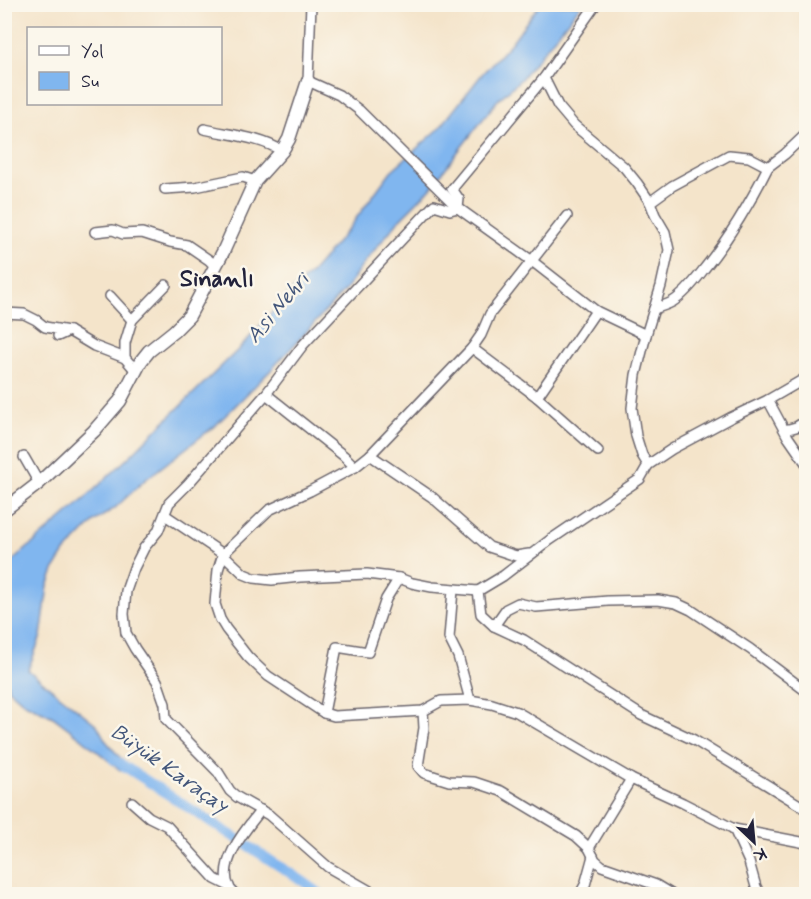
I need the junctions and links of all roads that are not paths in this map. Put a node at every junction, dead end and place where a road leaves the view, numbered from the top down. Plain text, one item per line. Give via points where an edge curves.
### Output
1 (311, 4) edge
2 (596, 4) edge
3 (544, 78) junction
4 (308, 81) junction
5 (204, 129) dead end
6 (807, 134) edge
7 (282, 151) junction
8 (768, 167) junction
9 (255, 181) junction
10 (165, 189) dead end
11 (650, 202) junction
12 (458, 208) junction
13 (567, 216) dead end
14 (95, 232) dead end
15 (532, 261) junction
16 (216, 267) junction
17 (166, 285) dead end
18 (110, 296) dead end
19 (654, 309) junction
20 (596, 311) junction
21 (4, 314) edge
22 (132, 321) junction
23 (69, 332) junction
24 (646, 335) junction
25 (58, 336) dead end
26 (472, 348) junction
27 (125, 358) junction
28 (135, 371) junction
29 (807, 378) edge
30 (266, 394) junction
31 (537, 397) junction
32 (768, 400) junction
33 (807, 421) edge
34 (785, 430) junction
35 (598, 452) dead end
36 (370, 454) junction
37 (24, 457) dead end
38 (807, 463) edge
39 (648, 465) junction
40 (355, 467) junction
41 (39, 483) junction
42 (4, 510) edge
43 (165, 515) junction
44 (223, 554) junction
45 (531, 554) junction
46 (399, 578) junction
47 (453, 590) junction
48 (478, 591) junction
49 (494, 626) junction
50 (807, 691) edge
51 (470, 700) junction
52 (423, 711) junction
53 (324, 713) junction
54 (631, 779) junction
55 (132, 802) dead end
56 (807, 809) edge
57 (261, 810) junction
58 (734, 829) junction
59 (807, 843) edge
60 (591, 852) junction
61 (232, 890) edge
62 (375, 894) edge
63 (580, 894) edge
64 (671, 894) edge
65 (760, 894) edge

1 - 4 street
2 - 3 street
3 - 11 street via 558,106 574,125 624,167
3 - 12 street via 452,189 459,199
4 - 7 main road via 290,139
4 - 12 street via 339,95 358,110
5 - 7 street via 256,140
6 - 8 street
7 - 9 main road
8 - 11 street via 749,157 729,155
8 - 19 street via 728,239 703,272 672,302
9 - 10 street via 243,177
9 - 16 main road
11 - 19 street via 669,250
12 - 15 street
12 - 30 street via 434,205 303,345
13 - 15 street
14 - 16 street via 142,233 187,245
15 - 20 street
15 - 26 street via 490,314
16 - 28 main road via 189,316 148,351
17 - 22 street
18 - 22 street
19 - 24 street
20 - 24 street
20 - 31 street
21 - 23 street via 24,314 45,327
22 - 27 street
23 - 25 street
23 - 27 street
24 - 39 street via 632,408 636,436
26 - 31 street
26 - 36 street
27 - 28 street
28 - 41 main road via 115,408
29 - 32 street
30 - 40 street
30 - 43 street via 169,503
31 - 35 street
32 - 34 street
32 - 39 street via 672,448
33 - 34 street
34 - 38 street
36 - 40 street
36 - 45 street via 432,497 489,547 516,556
37 - 41 street
39 - 45 street via 640,479
40 - 44 street via 269,510
41 - 42 main road
43 - 44 street
43 - 57 street via 144,548 126,591 126,633 157,681 166,718 218,772 230,791
44 - 46 street via 244,574 263,579 367,574
44 - 53 street via 215,604 220,619 248,657 268,676
45 - 48 street
46 - 47 street
46 - 53 street via 386,599 368,652 338,647
47 - 48 street
47 - 51 street via 449,638
48 - 49 street via 481,614
49 - 50 street via 506,609 518,603 536,607 608,601 676,603 750,649
49 - 56 street via 524,640 641,715 694,740
51 - 52 street via 441,701
51 - 54 street via 517,712
52 - 53 street via 344,716
52 - 60 street via 418,766 424,773 501,791 576,836
54 - 58 street
54 - 60 street
55 - 61 street via 149,818 167,826 215,879
57 - 61 street via 226,866
57 - 62 street via 328,867
58 - 59 street
58 - 65 street
60 - 63 street
60 - 64 street via 602,866

